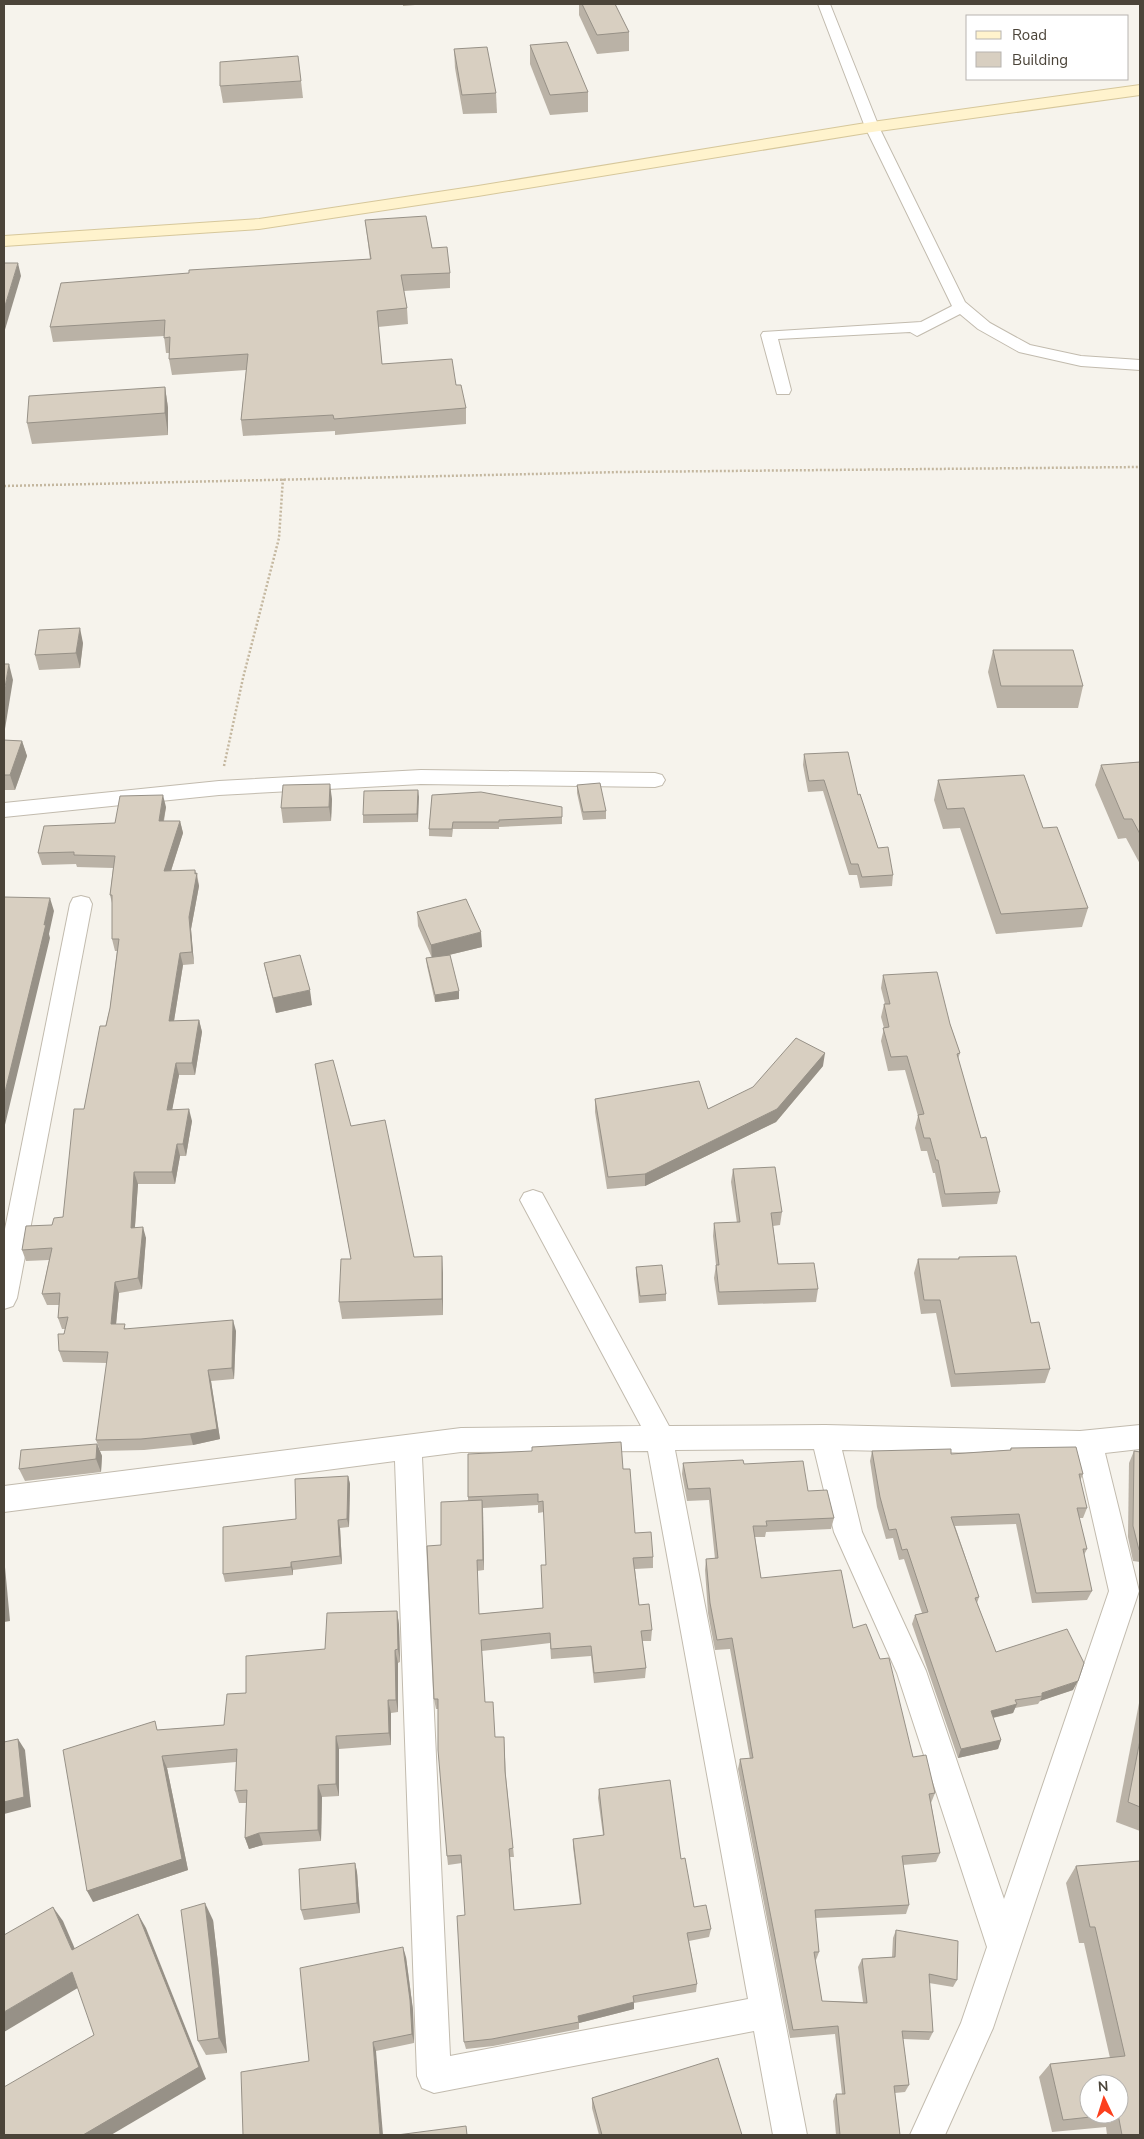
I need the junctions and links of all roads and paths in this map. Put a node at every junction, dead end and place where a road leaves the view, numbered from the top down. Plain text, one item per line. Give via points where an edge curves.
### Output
1 (824, 4) edge
2 (1140, 90) edge
3 (872, 127) junction
4 (4, 241) edge
5 (962, 307) junction
6 (1140, 365) edge
7 (783, 390) dead end
8 (1140, 467) edge
9 (283, 478) junction
10 (4, 486) edge
11 (655, 780) dead end
12 (220, 788) junction
13 (4, 810) edge
14 (81, 904) dead end
15 (533, 1200) dead end
16 (13, 1208) edge
17 (4, 1298) edge
18 (825, 1437) junction
19 (1140, 1437) edge
20 (659, 1438) junction
21 (1089, 1442) junction
22 (408, 1447) junction
23 (4, 1499) edge
24 (1132, 1588) edge
25 (1004, 1948) junction
26 (767, 2012) junction
27 (790, 2135) edge
28 (927, 2135) edge

1 - 3 street
2 - 3 street
3 - 4 street via 259,224
3 - 5 street
5 - 6 street via 984,326 1025,349 1081,360
5 - 7 street via 920,329 769,334
8 - 9 path
9 - 10 path
9 - 12 path via 280,538 243,678
11 - 12 street via 421,777
12 - 13 street
14 - 16 street
15 - 20 street
16 - 17 street
18 - 20 street
18 - 21 street
18 - 25 street via 848,1532 911,1672
19 - 21 street
20 - 22 street via 461,1440
20 - 26 street
21 - 24 street
22 - 23 street
22 - 26 street via 434,2076
24 - 25 street
25 - 28 street via 976,2028
26 - 27 street

